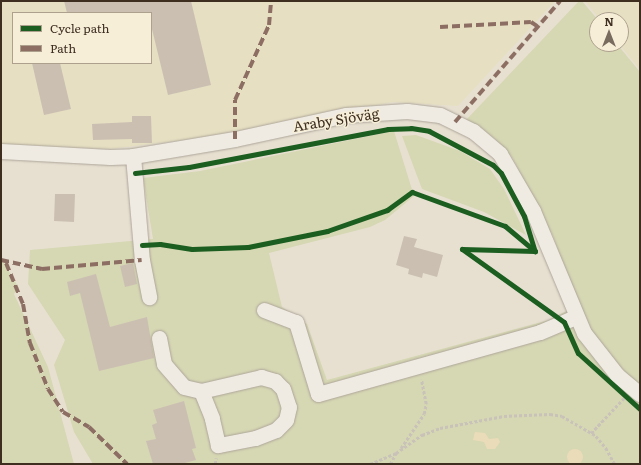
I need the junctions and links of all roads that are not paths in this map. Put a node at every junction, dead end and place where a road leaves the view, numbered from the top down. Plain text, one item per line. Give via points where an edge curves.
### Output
1 (1, 151) edge
2 (133, 156) junction
3 (149, 297) dead end
4 (264, 310) dead end
5 (576, 317) junction
6 (159, 338) dead end
7 (201, 391) junction
8 (633, 395) edge

1 - 2 street, Araby Sjöväg
2 - 3 street via 142,260
2 - 5 street, Araby Sjöväg via 235,139 346,115 407,111 440,115 473,131 485,140 509,167 533,211
4 - 5 street via 296,322 318,394 540,332
5 - 8 street, Araby Sjöväg via 596,352
6 - 7 street via 164,364 174,378 184,387
7 - 7 street via 212,418 218,445 256,438 276,430 286,420 289,407 283,389 275,381 261,377

